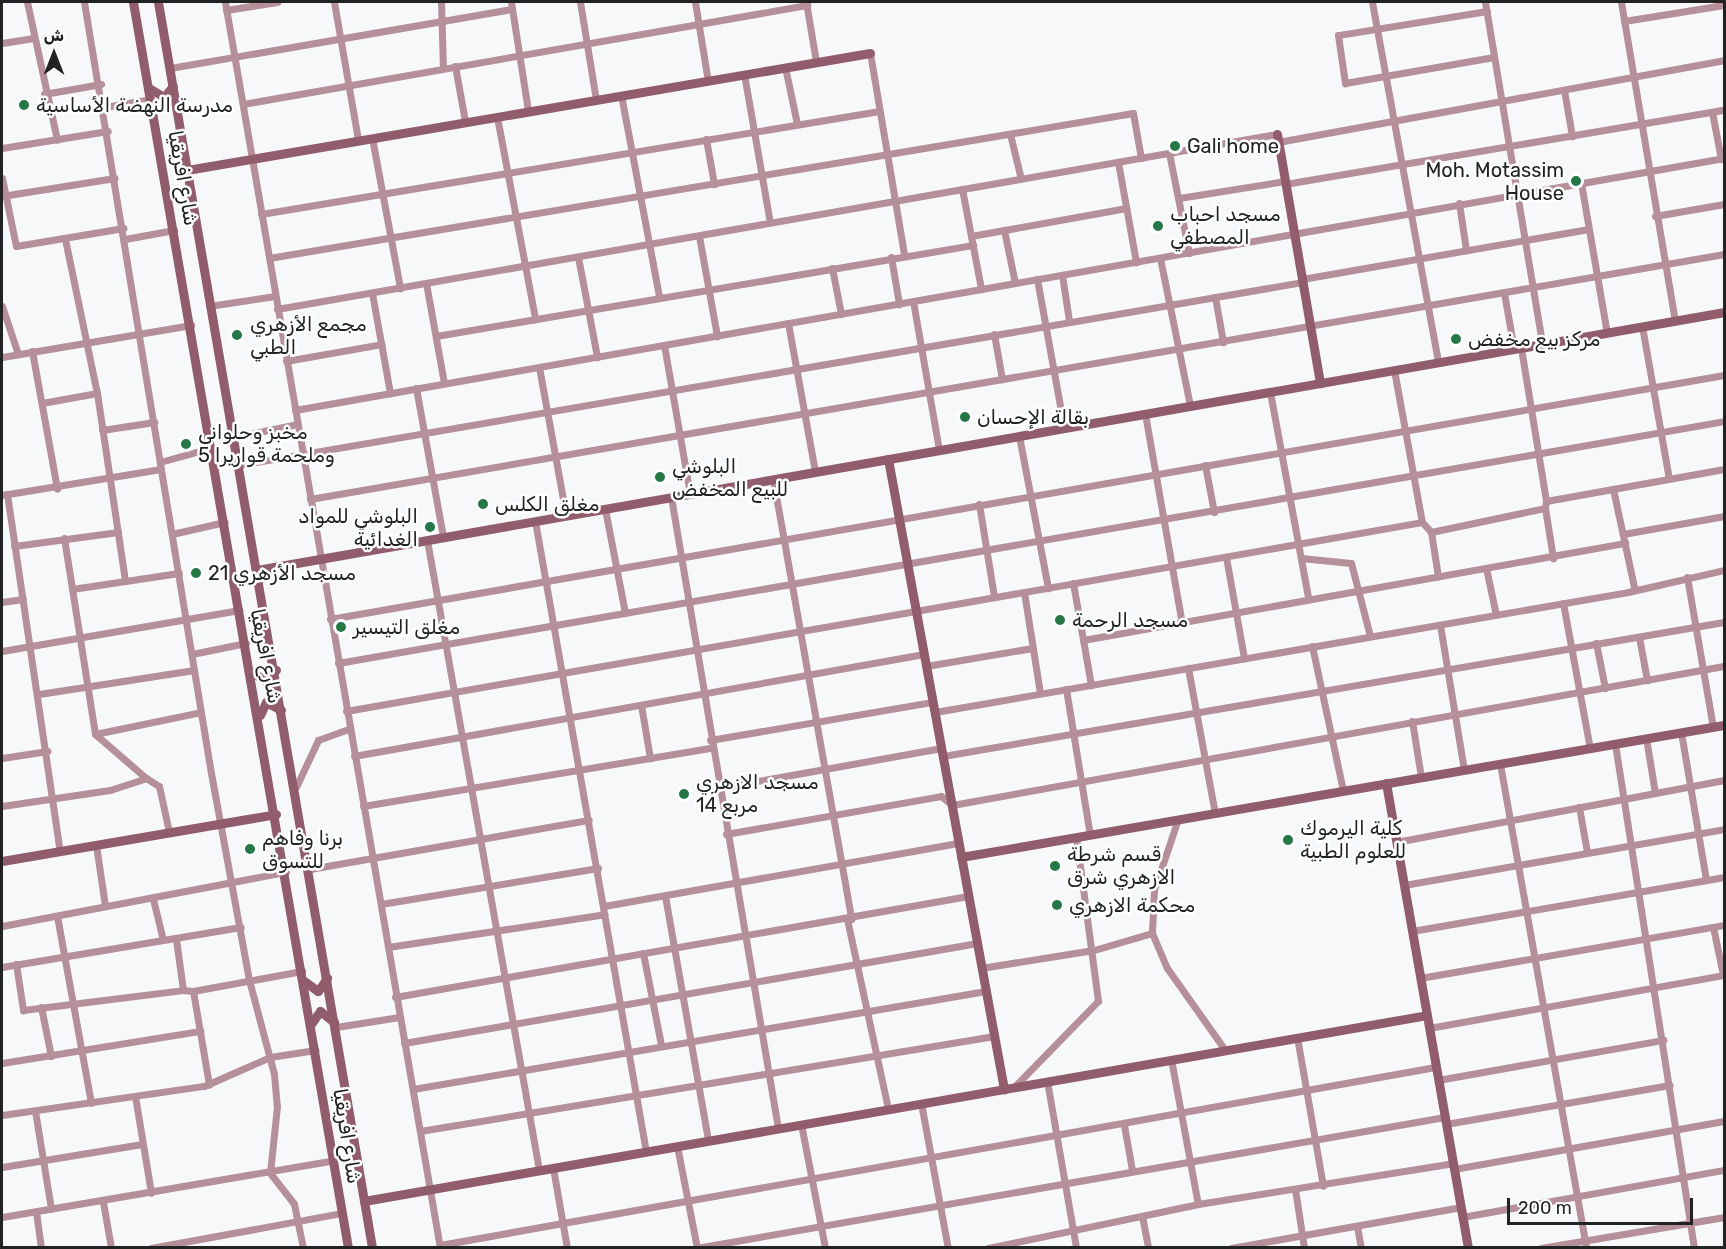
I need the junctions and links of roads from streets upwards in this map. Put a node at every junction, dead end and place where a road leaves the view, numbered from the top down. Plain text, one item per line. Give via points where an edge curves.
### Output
1 (27, 2) edge
2 (84, 2) edge
3 (134, 2) edge
4 (158, 2) edge
5 (225, 2) edge
6 (277, 2) edge
7 (334, 2) edge
8 (441, 2) edge
9 (580, 2) edge
10 (695, 2) edge
11 (1372, 2) edge
12 (1485, 2) edge
13 (1621, 2) edge
14 (806, 3) edge
15 (512, 5) edge
16 (1725, 5) edge
17 (226, 10) junction
18 (1487, 11) junction
19 (1624, 21) junction
20 (445, 22) junction
21 (698, 23) junction
22 (1376, 28) junction
23 (34, 38) junction
24 (341, 38) junction
25 (2, 43) edge
26 (587, 43) junction
27 (870, 53) joint
28 (519, 55) junction
29 (234, 56) junction
30 (1494, 57) junction
31 (1725, 60) edge
32 (816, 62) junction
33 (454, 66) junction
34 (785, 67) junction
35 (170, 68) junction
36 (443, 68) junction
37 (744, 74) junction
38 (1385, 76) junction
39 (1633, 77) junction
40 (708, 81) junction
41 (101, 84) junction
42 (349, 85) junction
43 (173, 86) junction
44 (149, 88) junction
45 (1564, 90) junction
46 (44, 94) junction
47 (621, 95) junction
48 (151, 99) junction
49 (596, 100) junction
50 (1502, 101) junction
51 (243, 104) junction
52 (105, 107) junction
53 (1725, 110) edge
54 (528, 111) junction
55 (879, 111) junction
56 (1712, 112) junction
57 (497, 117) junction
58 (465, 121) junction
59 (1394, 121) junction
60 (797, 124) junction
61 (1640, 124) junction
62 (108, 131) junction
63 (754, 131) junction
64 (1010, 134) junction
65 (1572, 136) junction
66 (372, 138) junction
67 (1278, 138) junction
68 (706, 139) junction
69 (57, 140) junction
70 (358, 140) junction
71 (1509, 146) junction
72 (2, 148) edge
73 (631, 152) junction
74 (1169, 153) junction
75 (887, 155) junction
76 (1141, 158) junction
77 (1723, 158) edge
78 (252, 159) junction
79 (1118, 162) junction
80 (1402, 164) junction
81 (187, 170) junction
82 (1647, 171) junction
83 (507, 172) junction
84 (761, 176) junction
85 (2, 178) edge
86 (115, 178) junction
87 (1021, 179) junction
88 (1285, 182) junction
89 (714, 183) junction
90 (1581, 183) junction
91 (963, 189) junction
92 (382, 193) junction
93 (1517, 193) junction
94 (3, 196) edge
95 (639, 196) junction
96 (1179, 198) junction
97 (895, 201) junction
98 (1459, 203) junction
99 (1725, 204) edge
100 (1126, 208) junction
101 (1410, 212) junction
102 (261, 214) junction
103 (1655, 216) junction
104 (515, 217) junction
105 (770, 223) junction
106 (123, 228) junction
107 (1588, 229) junction
108 (174, 230) junction
109 (1004, 230) junction
110 (1294, 235) junction
111 (699, 236) junction
112 (971, 236) junction
113 (65, 238) junction
114 (391, 238) junction
115 (124, 239) junction
116 (1525, 240) junction
117 (648, 244) junction
118 (973, 245) junction
119 (1466, 250) junction
120 (1190, 253) junction
121 (1725, 254) edge
122 (904, 255) junction
123 (578, 257) junction
124 (891, 257) junction
125 (269, 258) junction
126 (1160, 258) junction
127 (1419, 259) junction
128 (1136, 262) junction
129 (1665, 264) junction
130 (525, 266) junction
131 (832, 268) junction
132 (1062, 275) junction
133 (1597, 276) junction
134 (1037, 279) junction
135 (1302, 281) junction
136 (426, 283) junction
137 (1015, 283) junction
138 (400, 288) junction
139 (1533, 288) junction
140 (708, 289) junction
141 (981, 289) junction
142 (372, 293) junction
143 (1504, 293) junction
144 (275, 296) junction
145 (659, 297) junction
146 (1215, 297) junction
147 (913, 301) junction
148 (899, 304) junction
149 (1169, 305) junction
150 (2, 306) edge
151 (209, 306) junction
152 (1427, 306) junction
153 (278, 309) junction
154 (588, 310) junction
155 (1725, 312) edge
156 (841, 314) junction
157 (535, 319) junction
158 (1069, 321) junction
159 (1675, 321) junction
160 (788, 323) junction
161 (191, 325) junction
162 (1045, 326) junction
163 (1642, 326) junction
164 (1310, 327) junction
165 (1606, 333) junction
166 (141, 334) junction
167 (994, 334) junction
168 (436, 336) junction
169 (717, 336) junction
170 (1223, 342) junction
171 (86, 343) junction
172 (382, 344) junction
173 (1542, 344) junction
174 (664, 345) junction
175 (921, 347) junction
176 (1517, 348) junction
177 (1178, 349) junction
178 (32, 351) junction
179 (18, 354) junction
180 (2, 357) edge
181 (597, 357) junction
182 (286, 361) junction
183 (1438, 362) junction
184 (539, 367) junction
185 (797, 368) junction
186 (1053, 370) junction
187 (1394, 370) junction
188 (1725, 375) edge
189 (1002, 379) junction
190 (444, 383) junction
191 (1320, 383) junction
192 (416, 388) junction
193 (1653, 388) junction
194 (673, 390) junction
195 (928, 392) junction
196 (1270, 392) junction
197 (97, 393) junction
198 (390, 393) junction
199 (42, 403) junction
200 (1190, 406) junction
201 (1532, 408) junction
202 (294, 410) junction
203 (548, 411) junction
204 (804, 413) junction
205 (1145, 414) junction
206 (154, 422) junction
207 (1725, 422) edge
208 (297, 424) junction
209 (1064, 428) junction
210 (102, 430) junction
211 (1406, 431) junction
212 (424, 433) junction
213 (1661, 433) junction
214 (680, 435) junction
215 (1019, 436) junction
216 (235, 437) junction
217 (210, 448) junction
218 (939, 450) junction
219 (1282, 452) junction
220 (302, 454) junction
221 (556, 456) junction
222 (1538, 457) junction
223 (888, 459) junction
224 (161, 465) junction
225 (239, 465) junction
226 (1205, 465) junction
227 (1725, 469) edge
228 (815, 472) junction
229 (1156, 475) junction
230 (1414, 476) junction
231 (110, 478) junction
232 (432, 478) junction
233 (773, 479) junction
234 (1669, 479) junction
235 (57, 489) junction
236 (1613, 489) junction
237 (4, 494) edge
238 (690, 494) junction
239 (1031, 496) junction
240 (671, 497) junction
241 (1290, 498) junction
242 (310, 499) junction
243 (979, 504) junction
244 (1546, 505) junction
245 (605, 509) junction
246 (1214, 512) junction
247 (566, 516) junction
248 (1725, 516) edge
249 (899, 517) junction
250 (535, 521) junction
251 (225, 522) junction
252 (1165, 522) junction
253 (1422, 522) junction
254 (118, 532) junction
255 (1431, 532) junction
256 (172, 534) junction
257 (1623, 534) junction
258 (443, 537) junction
259 (64, 538) junction
260 (785, 538) junction
261 (427, 540) junction
262 (1040, 543) junction
263 (1625, 543) junction
264 (1298, 544) junction
265 (14, 546) junction
266 (986, 551) junction
267 (681, 557) junction
268 (1226, 557) junction
269 (1301, 558) junction
270 (1553, 558) junction
271 (320, 559) junction
272 (908, 565) junction
273 (1172, 566) junction
274 (616, 568) junction
275 (1486, 568) junction
276 (257, 570) junction
277 (1725, 570) edge
278 (179, 573) junction
279 (1438, 576) junction
280 (1687, 577) junction
281 (125, 581) junction
282 (546, 582) junction
283 (792, 584) junction
284 (1073, 584) junction
285 (1634, 587) junction
286 (1048, 588) junction
287 (72, 589) junction
288 (1360, 590) junction
289 (1024, 592) junction
290 (994, 597) junction
291 (1308, 598) junction
292 (23, 599) junction
293 (688, 601) junction
294 (2, 602) edge
295 (437, 602) junction
296 (1563, 603) junction
297 (239, 610) junction
298 (916, 611) junction
299 (1235, 612) junction
300 (625, 613) junction
301 (1496, 615) junction
302 (185, 616) junction
303 (330, 619) junction
304 (1725, 622) edge
305 (1182, 623) junction
306 (1440, 625) junction
307 (554, 626) junction
308 (1695, 627) junction
309 (800, 631) junction
310 (1370, 636) junction
311 (80, 637) junction
312 (1639, 637) junction
313 (1083, 640) junction
314 (246, 643) junction
315 (1596, 643) junction
316 (32, 645) junction
317 (445, 645) junction
318 (1312, 646) junction
319 (1032, 648) junction
320 (1570, 648) junction
321 (695, 650) junction
322 (2, 651) edge
323 (192, 654) junction
324 (924, 654) junction
325 (1244, 658) junction
326 (338, 663) junction
327 (926, 666) junction
328 (1725, 666) edge
329 (1188, 668) junction
330 (1447, 669) junction
331 (194, 670) junction
332 (276, 670) junction
333 (1702, 670) junction
334 (252, 672) junction
335 (562, 673) junction
336 (809, 678) junction
337 (1647, 680) junction
338 (1090, 685) junction
339 (87, 686) junction
340 (1605, 688) junction
341 (1066, 689) junction
342 (1322, 690) junction
343 (454, 692) junction
344 (1040, 693) junction
345 (1578, 693) junction
346 (39, 694) junction
347 (701, 695) junction
348 (933, 702) junction
349 (641, 705) junction
350 (346, 711) junction
351 (201, 712) junction
352 (283, 712) junction
353 (935, 712) junction
354 (1198, 712) junction
355 (1455, 714) junction
356 (259, 717) junction
357 (571, 718) junction
358 (817, 722) junction
359 (1412, 722) junction
360 (1725, 725) edge
361 (1713, 727) junction
362 (349, 729) junction
363 (1682, 732) junction
364 (1073, 733) junction
365 (95, 734) junction
366 (1332, 735) junction
367 (462, 737) junction
368 (1646, 738) junction
369 (711, 744) junction
370 (1615, 744) junction
371 (1590, 748) junction
372 (47, 751) junction
373 (942, 752) junction
374 (354, 756) junction
375 (1206, 757) junction
376 (2, 758) edge
377 (650, 758) junction
378 (1500, 764) junction
379 (825, 767) junction
380 (580, 770) junction
381 (1464, 770) junction
382 (1421, 777) junction
383 (146, 778) junction
384 (1725, 780) edge
385 (1080, 781) junction
386 (1386, 783) junction
387 (296, 787) junction
388 (1690, 787) junction
389 (471, 788) junction
390 (719, 788) junction
391 (1343, 791) junction
392 (1655, 793) junction
393 (55, 799) junction
394 (1624, 799) junction
395 (952, 805) junction
396 (2, 806) edge
397 (363, 806) junction
398 (1579, 807) junction
399 (1215, 813) junction
400 (276, 814) junction
401 (834, 815) junction
402 (1178, 819) junction
403 (589, 820) junction
404 (1510, 821) junction
405 (221, 824) junction
406 (1725, 829) edge
407 (169, 832) junction
408 (1699, 833) junction
409 (726, 834) junction
410 (1090, 835) junction
411 (1076, 837) junction
412 (480, 838) junction
413 (1396, 842) junction
414 (959, 843) junction
415 (96, 845) junction
416 (1634, 845) junction
417 (60, 851) junction
418 (1587, 852) junction
419 (372, 857) junction
420 (961, 857) junction
421 (2, 861) edge
422 (1521, 862) junction
423 (842, 866) junction
424 (597, 868) junction
425 (310, 869) junction
426 (286, 872) junction
427 (1725, 877) edge
428 (231, 880) junction
429 (1706, 880) junction
430 (736, 885) junction
431 (1404, 885) junction
432 (489, 886) junction
433 (1641, 892) junction
434 (665, 896) junction
435 (968, 896) junction
436 (153, 899) junction
437 (381, 904) junction
438 (105, 906) junction
439 (604, 906) junction
440 (1529, 913) junction
441 (605, 914) junction
442 (57, 916) junction
443 (2, 917) edge
444 (849, 919) junction
445 (1725, 925) edge
446 (2, 926) edge
447 (241, 927) junction
448 (1713, 927) junction
449 (497, 931) junction
450 (1412, 931) junction
451 (1152, 933) junction
452 (745, 936) junction
453 (1648, 936) junction
454 (176, 939) junction
455 (163, 940) junction
456 (977, 943) junction
457 (388, 947) junction
458 (674, 947) junction
459 (1094, 950) junction
460 (643, 954) junction
461 (1535, 956) junction
462 (64, 958) junction
463 (612, 960) junction
464 (858, 962) junction
465 (16, 964) junction
466 (2, 967) edge
467 (981, 968) junction
468 (302, 975) junction
469 (1724, 975) edge
470 (327, 977) junction
471 (506, 978) junction
472 (1420, 978) junction
473 (249, 980) junction
474 (754, 982) junction
475 (1655, 987) junction
476 (183, 990) junction
477 (193, 991) junction
478 (986, 991) junction
479 (686, 993) junction
480 (395, 997) junction
481 (650, 999) junction
482 (71, 1003) junction
483 (620, 1005) junction
484 (1544, 1006) junction
485 (41, 1007) junction
486 (868, 1010) junction
487 (1426, 1015) junction
488 (399, 1017) junction
489 (514, 1024) junction
490 (335, 1025) junction
491 (311, 1027) junction
492 (761, 1027) junction
493 (1429, 1028) junction
494 (200, 1031) junction
495 (994, 1036) junction
496 (1297, 1037) junction
497 (692, 1040) junction
498 (1663, 1040) junction
499 (404, 1043) junction
500 (661, 1045) junction
501 (82, 1050) junction
502 (315, 1050) junction
503 (1225, 1050) junction
504 (627, 1051) junction
505 (51, 1056) junction
506 (878, 1056) junction
507 (270, 1057) junction
508 (1552, 1058) junction
509 (1171, 1059) junction
510 (2, 1063) edge
511 (1435, 1067) junction
512 (522, 1070) junction
513 (769, 1074) junction
514 (1438, 1080) junction
515 (1047, 1081) junction
516 (209, 1085) junction
517 (698, 1085) junction
518 (1670, 1085) junction
519 (1014, 1087) junction
520 (413, 1089) junction
521 (1004, 1089) junction
522 (1306, 1092) junction
523 (635, 1095) junction
524 (135, 1096) junction
525 (91, 1103) junction
526 (921, 1103) junction
527 (1559, 1105) junction
528 (888, 1109) junction
529 (35, 1111) junction
530 (529, 1113) junction
531 (2, 1115) edge
532 (1179, 1115) junction
533 (1445, 1120) junction
534 (1725, 1121) edge
535 (801, 1124) junction
536 (1124, 1125) junction
537 (778, 1128) junction
538 (1676, 1130) junction
539 (420, 1131) junction
540 (1056, 1138) junction
541 (1314, 1138) junction
542 (708, 1141) junction
543 (142, 1144) junction
544 (677, 1146) junction
545 (1568, 1151) junction
546 (646, 1152) junction
547 (931, 1157) junction
548 (42, 1160) junction
549 (334, 1160) junction
550 (1188, 1160) junction
551 (1453, 1166) junction
552 (2, 1167) edge
553 (553, 1168) junction
554 (539, 1170) junction
555 (1132, 1170) junction
556 (1725, 1170) edge
557 (270, 1173) junction
558 (1683, 1177) junction
559 (812, 1180) junction
560 (1065, 1183) junction
561 (1323, 1186) junction
562 (431, 1189) junction
563 (1294, 1189) junction
564 (151, 1193) junction
565 (1576, 1195) junction
566 (688, 1200) junction
567 (364, 1201) junction
568 (103, 1202) junction
569 (1198, 1204) junction
570 (940, 1205) junction
571 (51, 1209) junction
572 (36, 1212) junction
573 (1461, 1212) junction
574 (341, 1213) junction
575 (1143, 1216) junction
576 (2, 1217) edge
577 (1725, 1217) edge
578 (297, 1222) junction
579 (563, 1222) junction
580 (1691, 1222) junction
581 (821, 1226) junction
582 (1357, 1226) junction
583 (1073, 1231) junction
584 (1302, 1236) junction
585 (209, 1237) junction
586 (1586, 1244) edge
587 (440, 1246) edge
588 (41, 1248) edge
589 (111, 1248) edge
590 (151, 1248) edge
591 (212, 1248) edge
592 (303, 1248) edge
593 (348, 1248) edge
594 (372, 1248) edge
595 (567, 1248) edge
596 (697, 1248) edge
597 (825, 1248) edge
598 (948, 1248) edge
599 (988, 1248) edge
600 (1076, 1248) edge
601 (1148, 1248) edge
602 (1231, 1248) edge
603 (1304, 1248) edge
604 (1361, 1248) edge
605 (1468, 1248) edge
606 (1541, 1248) edge
607 (1694, 1248) edge

1 - 23 street
2 - 41 street
3 - 44 street, شارع افريقيا
4 - 35 street, شارع افريقيا
5 - 17 street
6 - 17 street
7 - 24 street
8 - 20 street
9 - 26 street
10 - 21 street
11 - 22 street
12 - 18 street
13 - 19 street
14 - 21 street
14 - 32 street
15 - 20 street
15 - 28 street
16 - 19 street
17 - 29 street
18 - 22 street
18 - 30 street
19 - 39 street
20 - 24 street
20 - 36 street via 439,31
21 - 26 street
21 - 40 street
22 - 38 street
22 - 38 street via 1338,34 1345,83
23 - 25 street
23 - 46 street
24 - 29 street
24 - 42 street
26 - 28 street
26 - 49 street
27 - 32 street
27 - 55 street
28 - 33 street
28 - 54 street
29 - 35 street
29 - 51 street
30 - 38 street
30 - 50 street
31 - 39 street
32 - 34 street
33 - 36 street
33 - 58 street
34 - 37 street
34 - 60 street
35 - 43 street, شارع افريقيا
36 - 42 street
37 - 40 street
37 - 63 street
38 - 59 street
39 - 45 street
39 - 61 street
40 - 47 street
41 - 46 street
41 - 52 street
42 - 51 street
42 - 70 street
43 - 44 street via 164,97
43 - 81 street, شارع افريقيا
44 - 48 street, شارع افريقيا
45 - 50 street
45 - 65 street
46 - 69 street
47 - 49 street
47 - 73 street
48 - 52 street
48 - 108 street, شارع افريقيا
49 - 54 street
50 - 59 street
50 - 71 street
51 - 78 street
52 - 62 street
53 - 56 street
54 - 57 street
55 - 60 street
55 - 75 street
56 - 61 street
56 - 77 street
57 - 58 street
57 - 83 street
58 - 66 street
59 - 67 street
59 - 80 street
60 - 63 street
61 - 65 street
61 - 82 street
62 - 69 street
62 - 86 street
63 - 68 street
63 - 84 street
64 - 75 street
64 - 76 street via 1133,113
64 - 87 street
65 - 71 street
66 - 70 street
66 - 92 street
67 - 74 street
67 - 88 street
68 - 73 street
68 - 89 street
69 - 72 street
70 - 78 street
71 - 80 street
71 - 93 street
73 - 83 street
73 - 95 street
74 - 76 street
74 - 96 street
75 - 84 street
75 - 97 street
76 - 79 street
77 - 82 street
78 - 81 street
78 - 102 street
79 - 87 street
79 - 100 street
80 - 88 street
80 - 101 street
81 - 151 street, شارع افريقيا
82 - 90 street
82 - 103 street
83 - 92 street
83 - 104 street
84 - 89 street
84 - 105 street
85 - 94 street
86 - 94 street
86 - 106 street
87 - 91 street
88 - 96 street
88 - 110 street
89 - 95 street
90 - 93 street
90 - 107 street
91 - 97 street
91 - 112 street
92 - 102 street
92 - 114 street
93 - 98 street
93 - 116 street
94 - 113 street via 16,246
95 - 104 street
95 - 117 street
96 - 120 street
97 - 105 street
97 - 122 street
98 - 101 street
98 - 119 street
99 - 103 street
100 - 109 street
100 - 128 street
101 - 110 street
101 - 127 street
102 - 125 street
103 - 129 street
104 - 114 street
104 - 130 street
105 - 111 street
106 - 113 street
106 - 115 street
107 - 116 street
107 - 133 street
108 - 115 street
108 - 161 street, شارع افريقيا
109 - 112 street
109 - 137 street
110 - 120 street
110 - 135 street
111 - 117 street
111 - 140 street
112 - 118 street
113 - 171 street
114 - 125 street
114 - 138 street
115 - 166 street
116 - 119 street
116 - 139 street
117 - 123 street
117 - 145 street
118 - 122 street
118 - 141 street
119 - 127 street
120 - 126 street
121 - 129 street
122 - 124 street
123 - 130 street
123 - 154 street
124 - 131 street
124 - 148 street
125 - 144 street
126 - 128 street
126 - 149 street
127 - 135 street
127 - 152 street
128 - 132 street
129 - 133 street
129 - 159 street
130 - 136 street
130 - 157 street
131 - 140 street
131 - 156 street
132 - 134 street
132 - 158 street
133 - 139 street
133 - 165 street
134 - 137 street
134 - 162 street
135 - 146 street
135 - 164 street
136 - 138 street
136 - 168 street
137 - 141 street
138 - 142 street
139 - 143 street
139 - 173 street
140 - 145 street
140 - 169 street
141 - 147 street
142 - 153 street
142 - 172 street
143 - 152 street
143 - 176 street
144 - 151 street
144 - 153 street
145 - 154 street
146 - 149 street
146 - 170 street
147 - 148 street
147 - 175 street
148 - 156 street
149 - 158 street
149 - 177 street
150 - 179 street
151 - 216 street, شارع افريقيا
152 - 164 street
152 - 183 street
153 - 182 street
154 - 157 street
154 - 181 street
155 - 159 street
156 - 160 street
157 - 168 street
158 - 162 street
159 - 163 street
160 - 169 street
160 - 185 street
161 - 166 street
161 - 217 street, شارع افريقيا
162 - 167 street
162 - 186 street
163 - 165 street
163 - 193 street
164 - 170 street
164 - 191 street
165 - 173 street
166 - 171 street
166 - 206 street
167 - 175 street
167 - 189 street
168 - 190 street
169 - 174 street
170 - 177 street
171 - 178 street
171 - 197 street
172 - 182 street
172 - 198 street
173 - 176 street
174 - 181 street
174 - 194 street
175 - 185 street
175 - 195 street
176 - 183 street
176 - 201 street
177 - 186 street
177 - 200 street
178 - 179 street
178 - 199 street
179 - 180 street
181 - 184 street
182 - 202 street
183 - 187 street
184 - 190 street
184 - 203 street
185 - 194 street
185 - 204 street
186 - 189 street
186 - 209 street
187 - 191 street
187 - 211 street
188 - 193 street
189 - 195 street
190 - 192 street
191 - 196 street
192 - 198 street
192 - 212 street
193 - 201 street
193 - 213 street
194 - 203 street
194 - 214 street
195 - 204 street
195 - 218 street
196 - 200 street
196 - 219 street
197 - 199 street
197 - 210 street
198 - 202 street
199 - 235 street
200 - 205 street
201 - 211 street
201 - 222 street
202 - 208 street
203 - 212 street
203 - 221 street
204 - 214 street
204 - 228 street
205 - 209 street
205 - 229 street
206 - 210 street
206 - 224 street
207 - 213 street
208 - 216 street
208 - 220 street
209 - 215 street
210 - 231 street
211 - 219 street
211 - 230 street
212 - 220 street
212 - 232 street
213 - 222 street
213 - 234 street
214 - 221 street
214 - 238 street
215 - 218 street
215 - 239 street
216 - 225 street, شارع افريقيا
217 - 224 street
217 - 251 street, شارع افريقيا
218 - 223 street
219 - 226 street
219 - 241 street
220 - 225 street
220 - 242 street
221 - 232 street
221 - 247 street
222 - 230 street
222 - 244 street
223 - 228 street
223 - 249 street
224 - 231 street
224 - 256 street
225 - 276 street, شارع افريقيا
226 - 229 street
226 - 246 street
227 - 234 street
228 - 233 street
229 - 239 street
229 - 252 street
230 - 241 street
230 - 253 street
231 - 235 street
231 - 254 street
232 - 242 street
232 - 258 street
233 - 238 street
233 - 260 street
234 - 236 street
235 - 237 street
236 - 244 street
236 - 257 street
237 - 265 street
238 - 240 street
239 - 243 street
239 - 262 street
240 - 245 street
240 - 267 street
241 - 246 street
241 - 264 street
242 - 271 street
243 - 249 street
243 - 266 street
244 - 255 street
244 - 270 street
245 - 247 street
245 - 274 street
246 - 252 street
247 - 250 street
248 - 257 street
249 - 260 street
249 - 272 street
250 - 258 street
250 - 282 street
251 - 256 street
251 - 297 street, شارع افريقيا
252 - 262 street
252 - 273 street
253 - 255 street
253 - 264 street
254 - 259 street
254 - 281 street
255 - 279 street
256 - 278 street
257 - 263 street
258 - 261 street
259 - 265 street
259 - 287 street
260 - 267 street
260 - 283 street
261 - 271 street
261 - 295 street
262 - 266 street
262 - 286 street
263 - 270 street
263 - 285 street
264 - 268 street
264 - 269 street
265 - 292 street
266 - 272 street
266 - 290 street
267 - 274 street
267 - 293 street
268 - 273 street
268 - 299 street
269 - 288 street via 1351,563
269 - 291 street
270 - 275 street
271 - 276 street
271 - 303 street
272 - 283 street
272 - 298 street
273 - 284 street
273 - 305 street
274 - 282 street
274 - 300 street
275 - 279 street
275 - 301 street
276 - 332 street, شارع افريقيا
277 - 280 street
278 - 281 street
278 - 302 street
279 - 288 street
280 - 285 street
280 - 308 street
281 - 287 street
282 - 295 street
282 - 307 street
283 - 293 street
283 - 309 street
284 - 286 street
284 - 313 street
285 - 296 street
286 - 289 street
287 - 311 street
288 - 291 street
288 - 310 street
289 - 290 street
289 - 319 street
290 - 298 street
291 - 299 street
292 - 294 street
292 - 316 street
293 - 300 street
293 - 321 street
295 - 303 street
295 - 317 street
296 - 301 street
296 - 320 street
297 - 302 street
297 - 314 street, شارع افريقيا
298 - 309 street
298 - 324 street
299 - 305 street
299 - 325 street
300 - 307 street
301 - 306 street
302 - 311 street
302 - 323 street
303 - 326 street
304 - 308 street
305 - 313 street
306 - 310 street
306 - 330 street
307 - 317 street
307 - 335 street
308 - 312 street
308 - 333 street
309 - 321 street
309 - 336 street
310 - 318 street
311 - 316 street
311 - 339 street
312 - 315 street
312 - 337 street
313 - 338 street
314 - 323 street
314 - 334 street, شارع افريقيا
315 - 320 street
315 - 340 street
316 - 322 street
316 - 346 street
317 - 326 street
317 - 343 street
318 - 325 street
318 - 342 street
319 - 327 street
319 - 344 street
320 - 330 street
320 - 345 street
321 - 335 street
321 - 347 street
323 - 331 street
324 - 327 street
324 - 336 street
325 - 329 street
326 - 350 street
327 - 348 street
328 - 333 street
329 - 338 street
329 - 354 street
330 - 342 street
330 - 355 street
331 - 339 street
331 - 351 street
332 - 334 street via 266,681
332 - 352 street, شارع افريقيا
333 - 337 street
333 - 361 street
334 - 356 street, شارع افريقيا
335 - 343 street
335 - 357 street
336 - 347 street
336 - 358 street
337 - 340 street
338 - 341 street
339 - 346 street
339 - 365 street
340 - 345 street
341 - 344 street
341 - 364 street
342 - 354 street
342 - 366 street
343 - 350 street
343 - 367 street
344 - 353 street
345 - 355 street
345 - 371 street
346 - 372 street
347 - 349 street
347 - 369 street
348 - 353 street
348 - 358 street
349 - 357 street
349 - 377 street
350 - 362 street
351 - 365 street
351 - 405 street
352 - 356 street via 275,702 266,702
352 - 387 street, شارع افريقيا
353 - 373 street
354 - 364 street
354 - 375 street
355 - 359 street
355 - 381 street
356 - 400 street, شارع افريقيا
357 - 367 street
357 - 380 street
358 - 369 street
358 - 379 street
359 - 366 street
359 - 382 street
360 - 361 street
361 - 363 street
362 - 374 street
362 - 387 street via 318,740
363 - 368 street
363 - 388 street
364 - 373 street
364 - 385 street
365 - 383 street
366 - 375 street
366 - 391 street
367 - 374 street
367 - 389 street
368 - 370 street
368 - 392 street
369 - 377 street
369 - 390 street
370 - 371 street
370 - 394 street
371 - 378 street
372 - 376 street
372 - 393 street
373 - 379 street
373 - 395 street
374 - 397 street
375 - 385 street
375 - 399 street
377 - 380 street
378 - 381 street
378 - 404 street
379 - 390 street
379 - 401 street
380 - 389 street
380 - 403 street
381 - 382 street
382 - 386 street
383 - 393 street
383 - 407 street via 159,786
384 - 388 street
385 - 395 street
385 - 410 street
386 - 391 street
386 - 413 street
387 - 425 street, شارع افريقيا
388 - 392 street
388 - 408 street
389 - 397 street
389 - 412 street
390 - 409 street
391 - 399 street
392 - 394 street
393 - 396 street
393 - 417 street
394 - 398 street
394 - 416 street
395 - 401 street via 941,796
395 - 414 street
397 - 419 street
398 - 404 street
398 - 418 street
399 - 402 street
400 - 405 street
400 - 426 street, شارع افريقيا
401 - 409 street
401 - 423 street
402 - 410 street
402 - 451 street via 1154,890
403 - 412 street
403 - 424 street
404 - 413 street
404 - 422 street
405 - 407 street
405 - 428 street
406 - 408 street
407 - 415 street
408 - 416 street
408 - 429 street
409 - 430 street
410 - 411 street
411 - 420 street
411 - 459 street
412 - 419 street
412 - 432 street
413 - 431 street
414 - 420 street
414 - 423 street
415 - 417 street
415 - 438 street
416 - 418 street
416 - 433 street
417 - 421 street
418 - 422 street
419 - 425 street
419 - 437 street
420 - 435 street
422 - 431 street
422 - 440 street
423 - 430 street
423 - 444 street
424 - 432 street
424 - 439 street
425 - 470 street, شارع افريقيا
426 - 428 street
426 - 468 street, شارع افريقيا
427 - 429 street
428 - 436 street
428 - 447 street
429 - 433 street
430 - 434 street
430 - 452 street
431 - 450 street
432 - 437 street
432 - 449 street
433 - 440 street
433 - 453 street
434 - 439 street
434 - 458 street
435 - 444 street
435 - 456 street
436 - 438 street
436 - 455 street
437 - 457 street
438 - 442 street
439 - 441 street
440 - 450 street
440 - 461 street
441 - 449 street
441 - 463 street
442 - 446 street
442 - 462 street
443 - 446 street
444 - 452 street
444 - 464 street
445 - 448 street
447 - 454 street
447 - 473 street
448 - 453 street
448 - 469 street
449 - 457 street
449 - 471 street
450 - 472 street
451 - 459 street
451 - 503 street via 1167,968
452 - 458 street
452 - 474 street
453 - 461 street
453 - 475 street
454 - 455 street
454 - 476 street
455 - 462 street
456 - 464 street
456 - 467 street
457 - 480 street
458 - 460 street
458 - 479 street
459 - 467 street
459 - 519 street via 1098,1001
460 - 463 street
460 - 481 street
461 - 472 street
461 - 484 street
462 - 465 street
462 - 482 street
463 - 471 street
463 - 483 street
464 - 474 street
464 - 486 street
465 - 466 street
465 - 485 street via 23,1010
467 - 478 street
468 - 470 street via 318,991
468 - 473 street
468 - 491 street, شارع افريقيا
469 - 475 street
470 - 490 street, شارع افريقيا
471 - 480 street
471 - 489 street
472 - 487 street
473 - 477 street
473 - 507 street
474 - 479 street
474 - 492 street
475 - 484 street
475 - 498 street
476 - 477 street
476 - 482 street
477 - 494 street
478 - 486 street
478 - 495 street
479 - 481 street
479 - 497 street
480 - 488 street
481 - 483 street
481 - 500 street
482 - 485 street
482 - 501 street
483 - 489 street
483 - 504 street
484 - 493 street
484 - 508 street
485 - 505 street
486 - 492 street
486 - 506 street
487 - 493 street
487 - 496 street
488 - 490 street
488 - 499 street
489 - 499 street
489 - 512 street
490 - 491 street via 320,1011
490 - 567 street, شارع افريقيا
491 - 502 street, شارع افريقيا
492 - 497 street
492 - 513 street
493 - 511 street
494 - 501 street
494 - 516 street
495 - 506 street
495 - 521 street
496 - 503 street
496 - 522 street
497 - 500 street
497 - 517 street
498 - 508 street
498 - 518 street
499 - 520 street
500 - 504 street
501 - 505 street
501 - 525 street
502 - 507 street
502 - 549 street, شارع افريقيا
503 - 509 street
504 - 512 street
504 - 523 street
505 - 510 street
506 - 513 street
506 - 528 street
507 - 516 street
507 - 557 street via 277,1106
508 - 514 street
508 - 527 street
509 - 515 street
509 - 532 street
511 - 514 street
511 - 522 street
512 - 520 street
512 - 530 street
513 - 517 street
513 - 537 street
514 - 533 street
515 - 519 street
515 - 540 street
516 - 524 street
517 - 523 street
517 - 542 street
518 - 527 street
518 - 538 street
519 - 521 street
520 - 539 street
521 - 526 street
522 - 532 street
522 - 541 street
523 - 530 street
523 - 546 street
524 - 525 street
524 - 543 street
525 - 529 street
526 - 528 street
526 - 547 street
527 - 533 street
527 - 545 street
528 - 535 street
529 - 531 street
529 - 548 street
530 - 539 street
530 - 554 street
532 - 536 street
532 - 550 street
533 - 541 street
533 - 551 street
534 - 538 street
535 - 537 street
535 - 559 street
536 - 540 street
536 - 555 street
537 - 542 street
538 - 545 street
538 - 558 street
539 - 562 street
540 - 547 street
540 - 560 street
541 - 550 street
541 - 561 street
542 - 544 street
543 - 548 street
543 - 564 street
544 - 546 street
544 - 566 street
545 - 551 street
545 - 565 street
546 - 553 street
547 - 559 street
547 - 570 street
548 - 552 street
548 - 571 street
549 - 557 street
549 - 574 street, شارع افريقيا
550 - 555 street
550 - 569 street
551 - 561 street
551 - 573 street
553 - 554 street
553 - 579 street
554 - 562 street
555 - 560 street
556 - 558 street
557 - 564 street
557 - 578 street via 286,1189
558 - 565 street
558 - 580 street
559 - 566 street
559 - 581 street
560 - 570 street
560 - 583 street
561 - 563 street
562 - 567 street
562 - 587 street
563 - 569 street
563 - 584 street
564 - 568 street
565 - 573 street
565 - 586 street
566 - 579 street
566 - 596 street
567 - 594 street, شارع افريقيا
568 - 571 street
568 - 589 street
569 - 575 street
570 - 581 street
570 - 598 street
571 - 572 street
572 - 576 street
572 - 588 street
573 - 582 street
573 - 605 street
574 - 578 street
574 - 593 street, شارع افريقيا
575 - 583 street
575 - 601 street
577 - 580 street
578 - 585 street
578 - 592 street
579 - 587 street
579 - 595 street
580 - 586 street
580 - 607 street
581 - 596 street
581 - 597 street
582 - 584 street
582 - 604 street
583 - 599 street
583 - 600 street
584 - 602 street
584 - 603 street
585 - 590 street
585 - 591 street
586 - 606 street

